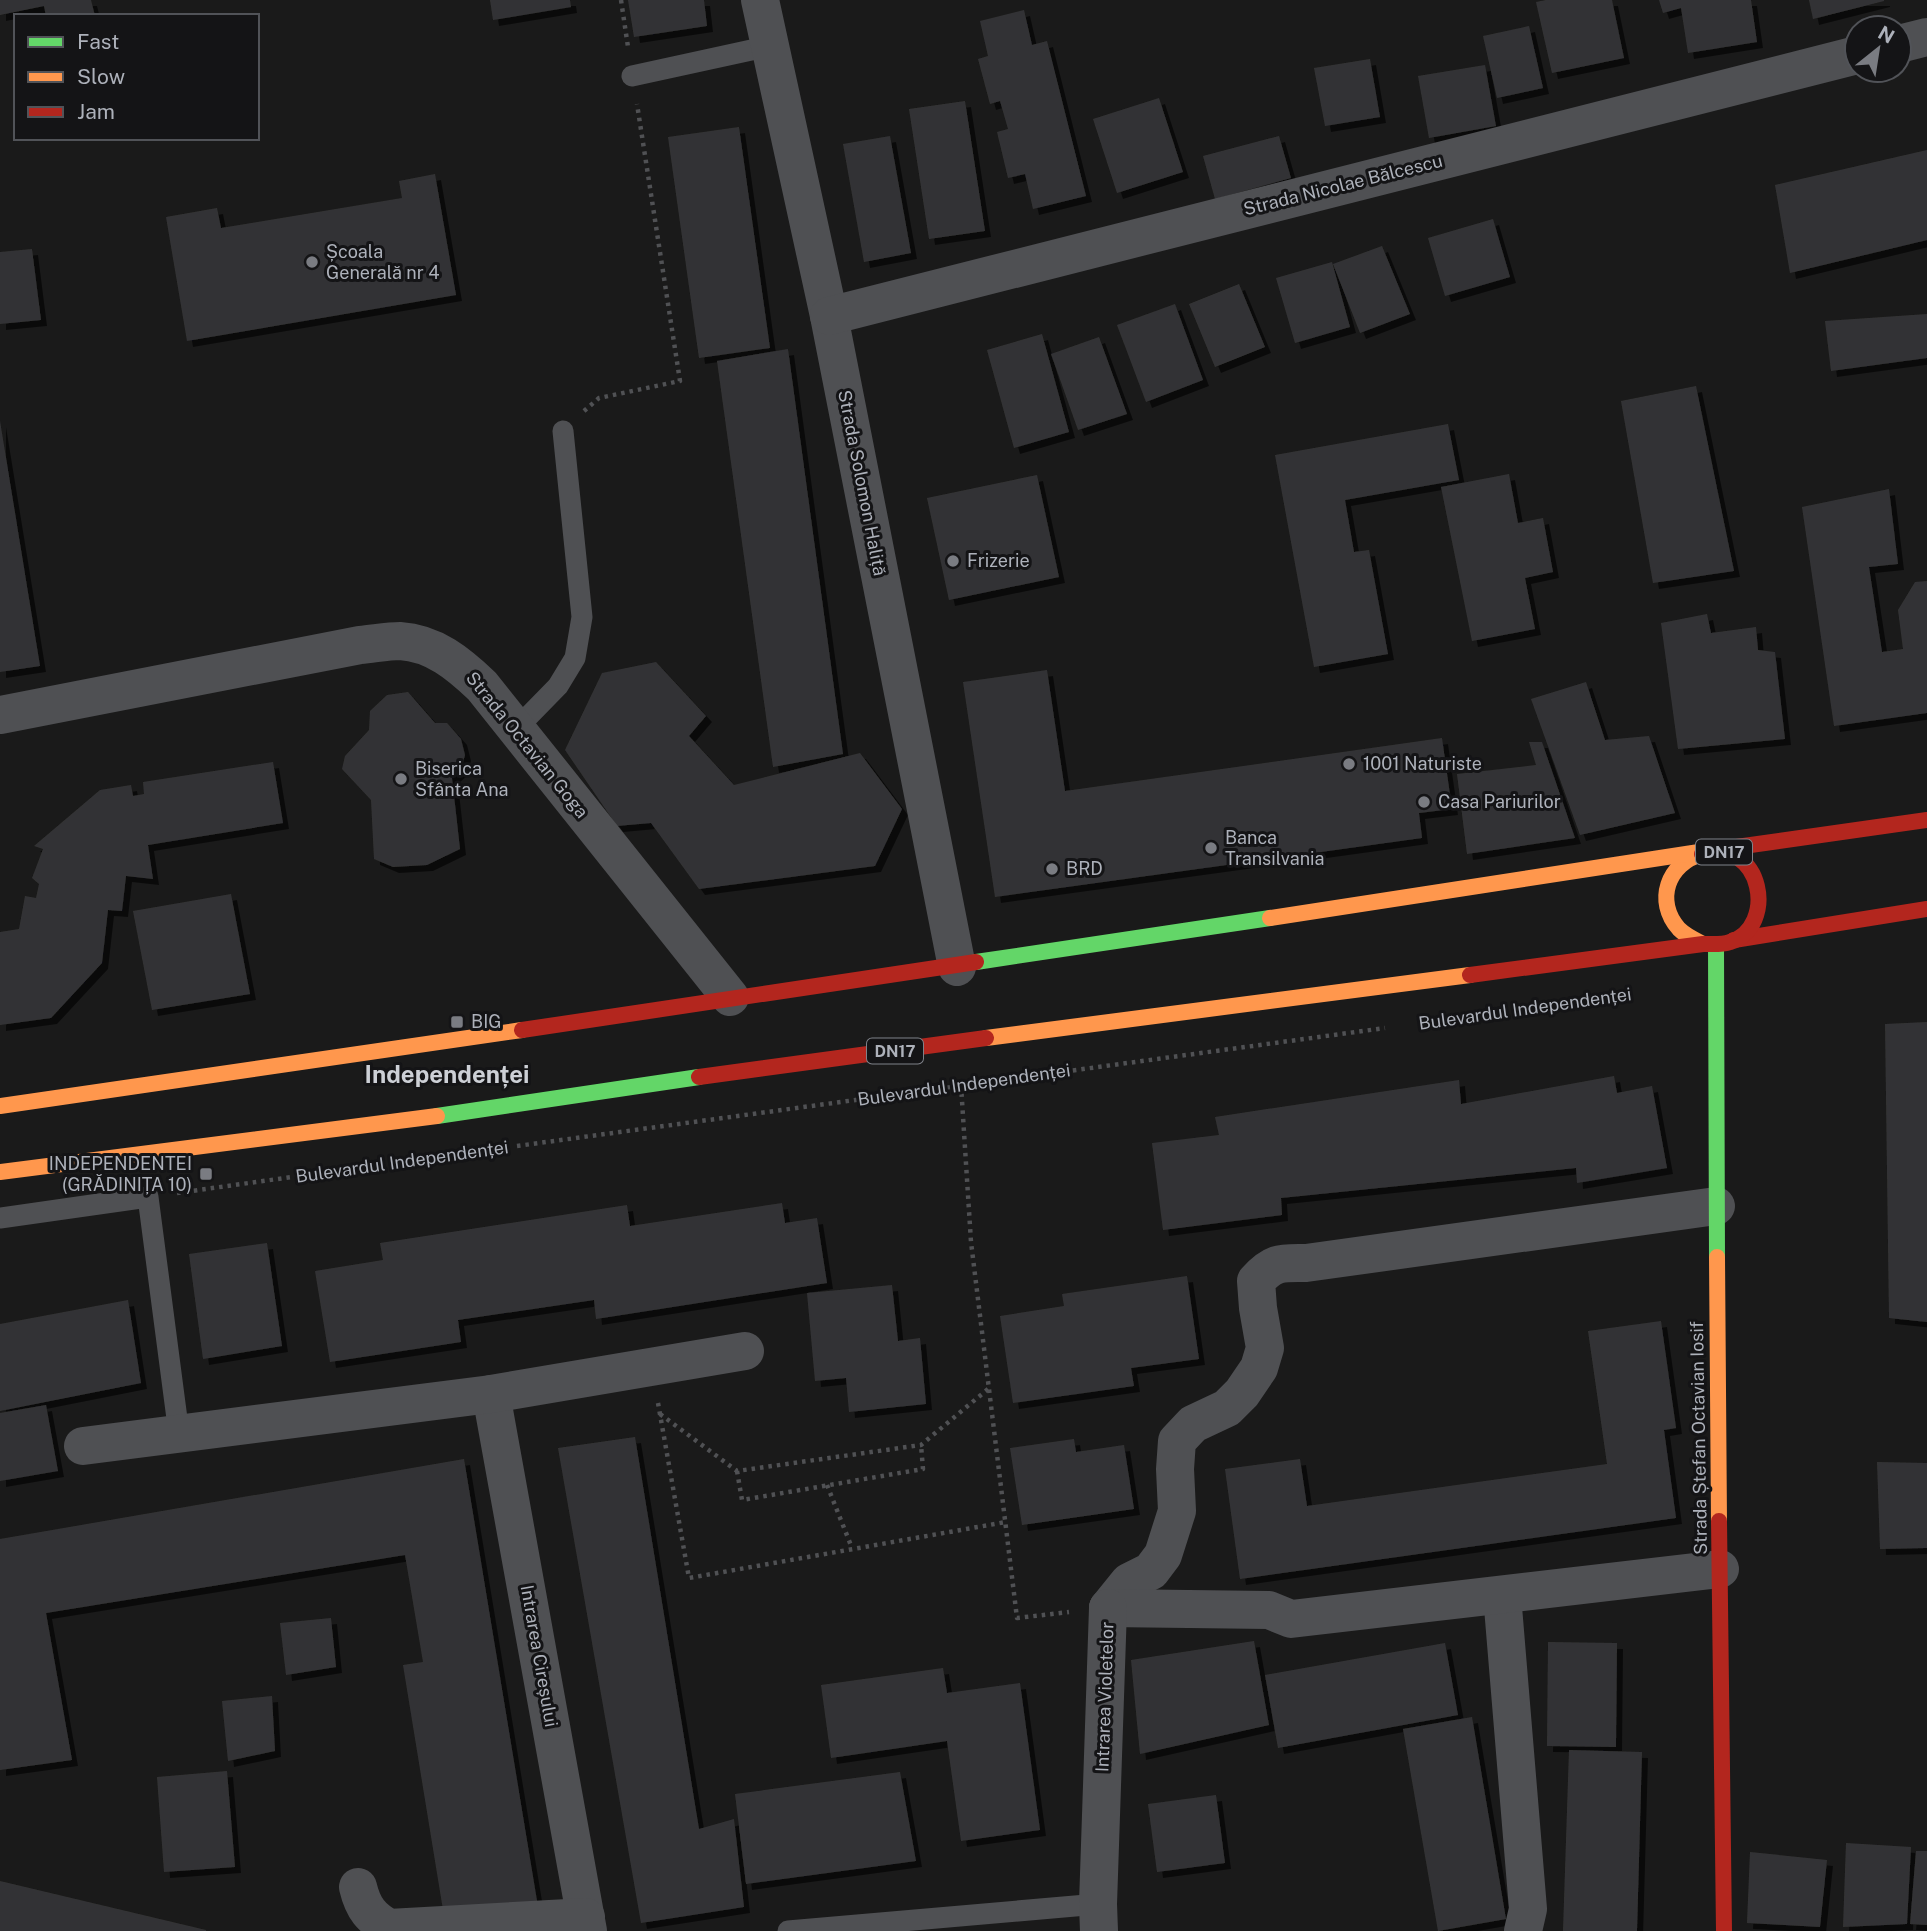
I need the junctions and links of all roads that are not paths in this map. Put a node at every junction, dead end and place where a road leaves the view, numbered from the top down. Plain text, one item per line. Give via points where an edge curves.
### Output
1 (760, 0) edge
2 (771, 46) junction
3 (1843, 59) edge
4 (632, 76) road end
5 (829, 316) junction
6 (563, 431) road end
7 (0, 715) edge
8 (516, 729) junction
9 (1927, 820) edge
10 (1707, 851) junction
11 (1927, 909) edge
12 (1734, 940) junction
13 (1710, 944) junction
14 (957, 967) junction
15 (730, 997) junction
16 (0, 1106) edge
17 (0, 1172) edge
18 (1716, 1206) junction
19 (0, 1218) edge
20 (745, 1351) dead end
21 (491, 1394) junction
22 (179, 1434) junction
23 (83, 1446) dead end
24 (1720, 1569) junction
25 (1502, 1595) junction
26 (1108, 1608) junction
27 (358, 1887) dead end
28 (1099, 1918) edge
29 (587, 1924) edge
30 (788, 1931) edge
31 (1523, 1931) edge
32 (1724, 1931) edge

1 - 2 street, Strada Solomon Haliță
2 - 4 lane
2 - 5 street, Strada Solomon Haliță
3 - 5 street, Strada Nicolae Bălcescu
5 - 14 street, Strada Solomon Haliță
6 - 8 lane via 582,617 575,658 558,686
7 - 8 street, Strada Octavian Goga via 400,641 428,647 458,663
8 - 15 street, Strada Octavian Goga
9 - 10 main road, DN17
10 - 12 main road, DN17 via 1730,853 1744,861 1760,888 1756,918
10 - 13 main road, DN17 via 1683,860 1672,874 1667,908 1674,924 1687,936
10 - 14 main road, DN17
11 - 12 main road, DN17
12 - 13 main road, DN17
13 - 17 main road, DN17
13 - 18 main road, Strada Ștefan Octavian Iosif
14 - 15 main road, DN17
15 - 16 main road, DN17
18 - 24 main road, Strada Ștefan Octavian Iosif
18 - 26 street via 1268,1268 1256,1281 1265,1349 1259,1368 1227,1408 1194,1424 1177,1441 1177,1511 1164,1555 1152,1571 1129,1582
19 - 22 lane via 148,1197
20 - 21 street
21 - 22 street
21 - 29 street, Intrarea Cireșului
22 - 23 street
24 - 25 street, Intrarea Violetelor
24 - 32 main road, Strada Ștefan Octavian Iosif
25 - 26 street, Intrarea Violetelor via 1291,1619 1269,1610
25 - 31 street via 1528,1909
26 - 28 street, Intrarea Violetelor
27 - 29 street, Intrarea Cireșului via 373,1919 389,1928
28 - 30 lane

